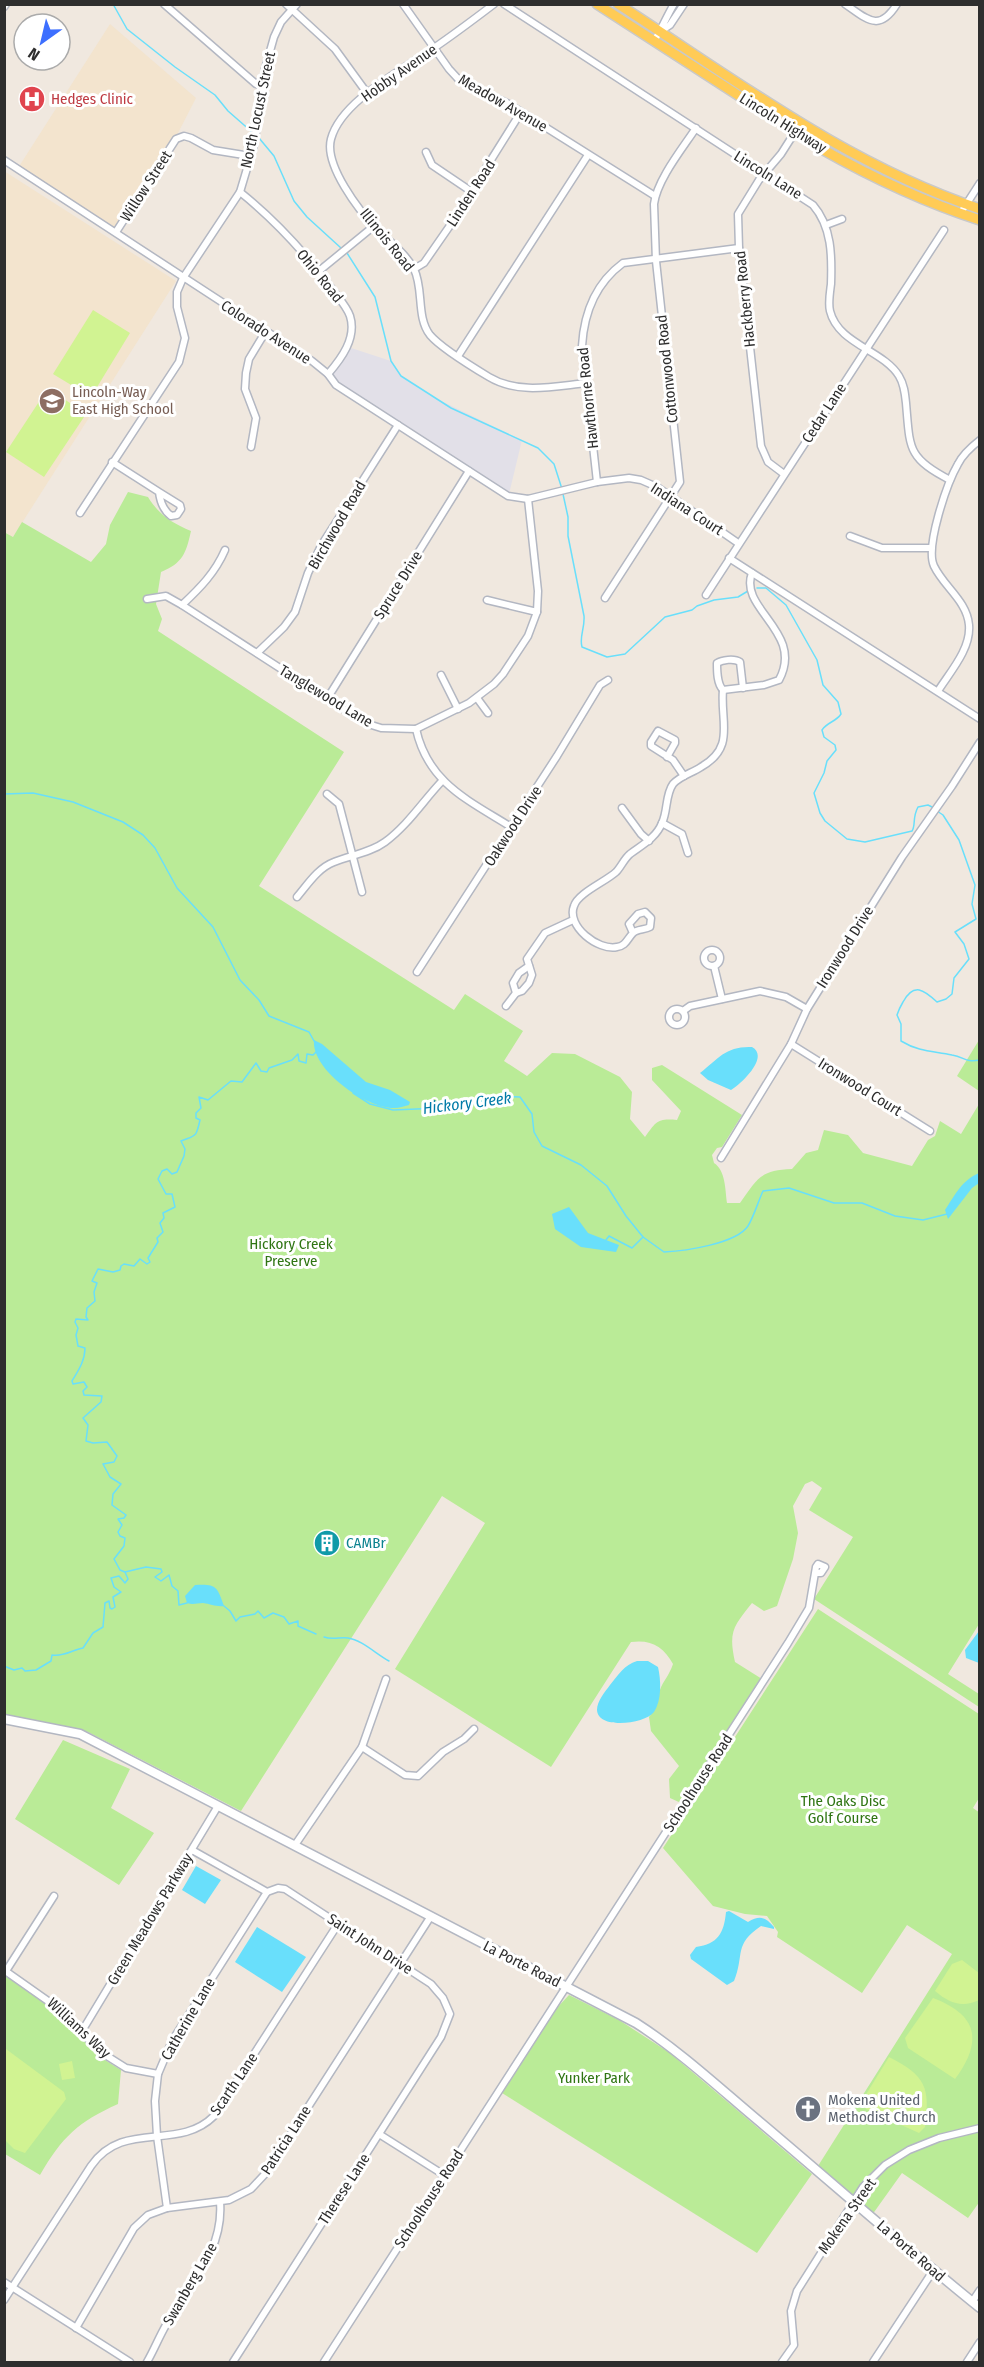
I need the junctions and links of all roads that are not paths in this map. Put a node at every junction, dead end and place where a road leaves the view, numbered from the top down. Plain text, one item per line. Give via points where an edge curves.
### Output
1 (286, 4) edge
2 (403, 4) edge
3 (494, 4) edge
4 (504, 4) edge
5 (597, 4) edge
6 (618, 4) edge
7 (674, 4) edge
8 (684, 4) edge
9 (845, 4) edge
10 (897, 4) edge
11 (165, 5) edge
12 (295, 7) edge
13 (660, 32) junction
14 (654, 41) junction
15 (434, 48) junction
16 (263, 86) junction
17 (367, 93) junction
18 (521, 112) junction
19 (696, 128) junction
20 (795, 132) junction
21 (426, 152) dead end
22 (588, 155) junction
23 (250, 156) junction
24 (331, 159) joint
25 (4, 160) edge
26 (764, 174) junction
27 (980, 183) edge
28 (240, 192) junction
29 (472, 192) junction
30 (655, 196) junction
31 (966, 204) junction
32 (980, 209) edge
33 (960, 214) junction
34 (842, 219) dead end
35 (980, 220) edge
36 (826, 225) junction
37 (374, 226) junction
38 (944, 230) dead end
39 (116, 232) junction
40 (739, 248) junction
41 (656, 261) junction
42 (414, 269) junction
43 (319, 271) junction
44 (183, 278) junction
45 (266, 331) junction
46 (866, 349) junction
47 (458, 356) junction
48 (328, 374) junction
49 (587, 383) junction
50 (398, 425) junction
51 (980, 440) edge
52 (251, 447) dead end
53 (112, 462) junction
54 (469, 471) junction
55 (784, 474) junction
56 (950, 480) junction
57 (597, 482) junction
58 (159, 492) dead end
59 (671, 497) junction
60 (528, 500) junction
61 (80, 513) dead end
62 (850, 536) dead end
63 (738, 543) junction
64 (931, 548) junction
65 (225, 550) dead end
66 (729, 558) junction
67 (752, 573) junction
68 (706, 595) dead end
69 (605, 598) dead end
70 (147, 599) dead end
71 (487, 600) dead end
72 (182, 605) junction
73 (537, 612) junction
74 (257, 653) junction
75 (441, 675) dead end
76 (608, 680) dead end
77 (742, 688) junction
78 (723, 690) junction
79 (938, 691) junction
80 (477, 698) junction
81 (327, 699) junction
82 (458, 708) junction
83 (488, 713) dead end
84 (980, 719) edge
85 (416, 729) junction
86 (980, 742) edge
87 (667, 757) dead end
88 (684, 776) junction
89 (442, 781) junction
90 (327, 794) dead end
91 (622, 808) dead end
92 (662, 823) junction
93 (511, 827) junction
94 (649, 841) junction
95 (688, 852) dead end
96 (353, 856) junction
97 (362, 892) dead end
98 (297, 897) dead end
99 (573, 920) junction
100 (633, 933) dead end
101 (529, 966) junction
102 (714, 966) dead end
103 (417, 972) dead end
104 (516, 993) junction
105 (722, 999) junction
106 (506, 1006) dead end
107 (807, 1009) junction
108 (683, 1011) dead end
109 (791, 1044) junction
110 (930, 1131) dead end
111 (721, 1158) dead end
112 (815, 1573) dead end
113 (386, 1678) dead end
114 (4, 1719) edge
115 (474, 1729) dead end
116 (362, 1748) junction
117 (218, 1806) junction
118 (296, 1845) junction
119 (192, 1850) junction
120 (267, 1892) junction
121 (54, 1896) dead end
122 (431, 1916) junction
123 (338, 1924) junction
124 (400, 1964) junction
125 (5, 1971) edge
126 (567, 1987) junction
127 (450, 2014) joint
128 (82, 2031) junction
129 (158, 2074) junction
130 (980, 2128) edge
131 (379, 2134) junction
132 (157, 2136) junction
133 (444, 2175) junction
134 (854, 2201) junction
135 (220, 2202) junction
136 (167, 2208) junction
137 (933, 2271) junction
138 (4, 2282) edge
139 (13, 2287) junction
140 (980, 2290) edge
141 (4, 2300) edge
142 (972, 2302) junction
143 (980, 2308) edge
144 (76, 2328) junction
145 (980, 2343) edge
146 (130, 2362) edge
147 (147, 2362) edge
148 (233, 2362) edge
149 (324, 2362) edge
150 (782, 2362) edge
151 (873, 2362) edge
152 (967, 2362) edge

1 - 12 street
2 - 15 street, Meadow Avenue
3 - 15 street, Hobby Avenue
4 - 19 street, Lincoln Lane
5 - 14 main road, Lincoln Highway
6 - 13 main road, Lincoln Highway
7 - 13 street
8 - 13 street via 670,25
9 - 10 street via 877,21 888,18
11 - 16 street
12 - 16 street, North Locust Street via 274,37
12 - 17 street via 335,49
13 - 14 street
13 - 31 main road, Lincoln Highway via 853,154
14 - 20 main road, Lincoln Highway
15 - 17 street, Hobby Avenue
15 - 18 street, Meadow Avenue via 460,81
16 - 23 street, North Locust Street
17 - 24 street, Hobby Avenue via 334,130
18 - 22 street, Meadow Avenue
18 - 29 street, Linden Road
19 - 26 street, Lincoln Lane
19 - 30 street, Cottonwood Road
20 - 26 street, Hackberry Road
20 - 33 main road, Lincoln Highway via 849,164
21 - 29 street via 432,165
22 - 30 street, Meadow Avenue
22 - 47 street
23 - 28 street, North Locust Street
23 - 39 street, Willow Street via 213,150 184,136 176,139
24 - 37 street, Illinois Road via 339,178
25 - 39 street, Colorado Avenue
26 - 36 street, Lincoln Lane via 806,199
26 - 40 street, Hackberry Road via 738,214
27 - 31 street
28 - 43 street, Ohio Road via 266,213
28 - 44 street, North Locust Street
29 - 42 street, Linden Road via 424,263
30 - 41 street, Cottonwood Road
31 - 32 main road, Lincoln Highway
31 - 33 street
33 - 35 main road, Lincoln Highway
34 - 36 street
36 - 46 street, Lincoln Lane via 831,263 830,310 835,324
37 - 42 street, Illinois Road
37 - 43 street
38 - 46 street, Cedar Lane
39 - 44 street, Colorado Avenue
40 - 41 street, Hawthorne Road
40 - 55 street, Hackberry Road via 761,446 768,462
41 - 49 street, Hawthorne Road via 623,263 609,273 597,290 583,329
41 - 59 street, Cottonwood Road via 680,482
42 - 47 street, Illinois Road via 428,332
43 - 48 street, Ohio Road via 350,316 352,331 338,363
44 - 45 street, Colorado Avenue
44 - 53 street via 177,292 184,338 179,362
45 - 48 street, Colorado Avenue
45 - 52 street via 249,359 246,373 245,389 256,418
46 - 55 street, Cedar Lane
46 - 56 street, Lincoln Lane via 895,369 901,379 909,438 919,461
47 - 49 street, Illinois Road via 510,387
48 - 50 street, Colorado Avenue via 336,385
49 - 57 street, Hawthorne Road
50 - 54 street, Colorado Avenue
50 - 74 street, Birchwood Road via 321,546 295,612
51 - 56 street via 967,452
53 - 58 street
53 - 61 street
54 - 60 street, Colorado Avenue via 508,496
54 - 81 street, Spruce Drive
55 - 63 street, Cedar Lane
56 - 64 street
57 - 59 street, Indiana Court via 642,480
57 - 60 street, Indiana Court
59 - 63 street, Indiana Court
59 - 69 street, Cottonwood Road
60 - 73 street, Tanglewood Lane
62 - 64 street via 882,548
63 - 66 street, Cedar Lane
64 - 79 street via 933,564 966,612 969,626 968,642
65 - 72 street via 209,579
66 - 67 street
66 - 68 street, Cedar Lane
67 - 77 street via 756,602 780,635 786,668 779,680
67 - 79 street
70 - 72 street, Tanglewood Lane via 166,597
71 - 73 street
72 - 74 street, Tanglewood Lane
73 - 80 street, Tanglewood Lane via 528,636 507,669
74 - 81 street, Tanglewood Lane
75 - 82 street
76 - 93 street, Oakwood Drive via 600,685
77 - 78 street
77 - 78 street via 740,662 721,661 717,671
78 - 88 street via 725,720 717,755
79 - 84 street
80 - 82 street, Tanglewood Lane
80 - 83 street
81 - 85 street, Tanglewood Lane via 365,723
82 - 85 street, Tanglewood Lane
85 - 89 street via 426,759
86 - 107 street, Ironwood Drive
87 - 88 street
88 - 92 street via 669,792
89 - 93 street
89 - 96 street via 386,841
90 - 96 street via 339,804
91 - 94 street
92 - 94 street
92 - 95 street via 682,834
93 - 103 street, Oakwood Drive
94 - 99 street via 628,856 602,884 581,896 573,906
96 - 97 street
96 - 98 street via 332,862
99 - 100 street via 586,937 606,947 618,947
99 - 101 street via 545,933 527,959
101 - 104 street via 513,983
101 - 104 street via 529,983
102 - 105 street
104 - 106 street
105 - 107 street via 770,992
105 - 108 street
107 - 109 street, Ironwood Drive
109 - 110 street, Ironwood Court
109 - 111 street, Ironwood Drive
112 - 126 street, Schoolhouse Road via 809,1608
113 - 116 street
114 - 117 street, La Porte Road via 80,1734
115 - 116 street via 418,1776 405,1775
116 - 118 street
117 - 118 street, La Porte Road
117 - 119 street, Green Meadows Parkway
118 - 122 street, La Porte Road
119 - 120 street
119 - 128 street, Green Meadows Parkway
120 - 123 street, Saint John Drive via 278,1887 285,1889
120 - 129 street, Catherine Lane via 172,2041
121 - 125 street
122 - 124 street, Patricia Lane
122 - 126 street, La Porte Road
123 - 124 street, Saint John Drive
123 - 132 street, Scarth Lane via 214,2116 193,2130
124 - 127 street, Saint John Drive via 431,1984
124 - 135 street, Patricia Lane via 265,2174 244,2193
125 - 128 street, Williams Way via 52,2002
126 - 133 street, Schoolhouse Road
126 - 134 street, La Porte Road via 636,2023 670,2046
127 - 131 street, Therese Lane via 441,2037
128 - 129 street, Williams Way via 116,2063
129 - 132 street, Catherine Lane
130 - 134 street, Mokena Street via 939,2138 896,2157
131 - 133 street
131 - 148 street, Therese Lane
132 - 136 street, Catherine Lane
132 - 139 street, Scarth Lane via 125,2140 99,2156
133 - 149 street, Schoolhouse Road
134 - 137 street, La Porte Road
134 - 150 street, Mokena Street via 797,2291 791,2311 794,2345
135 - 136 street, Patricia Lane
135 - 147 street, Swanberg Lane via 214,2247
136 - 144 street, Patricia Lane via 148,2214 134,2228
137 - 142 street, La Porte Road
137 - 151 street
138 - 139 street
139 - 141 street, Scarth Lane
139 - 144 street
140 - 142 street
142 - 143 street, La Porte Road
144 - 146 street
145 - 152 street

